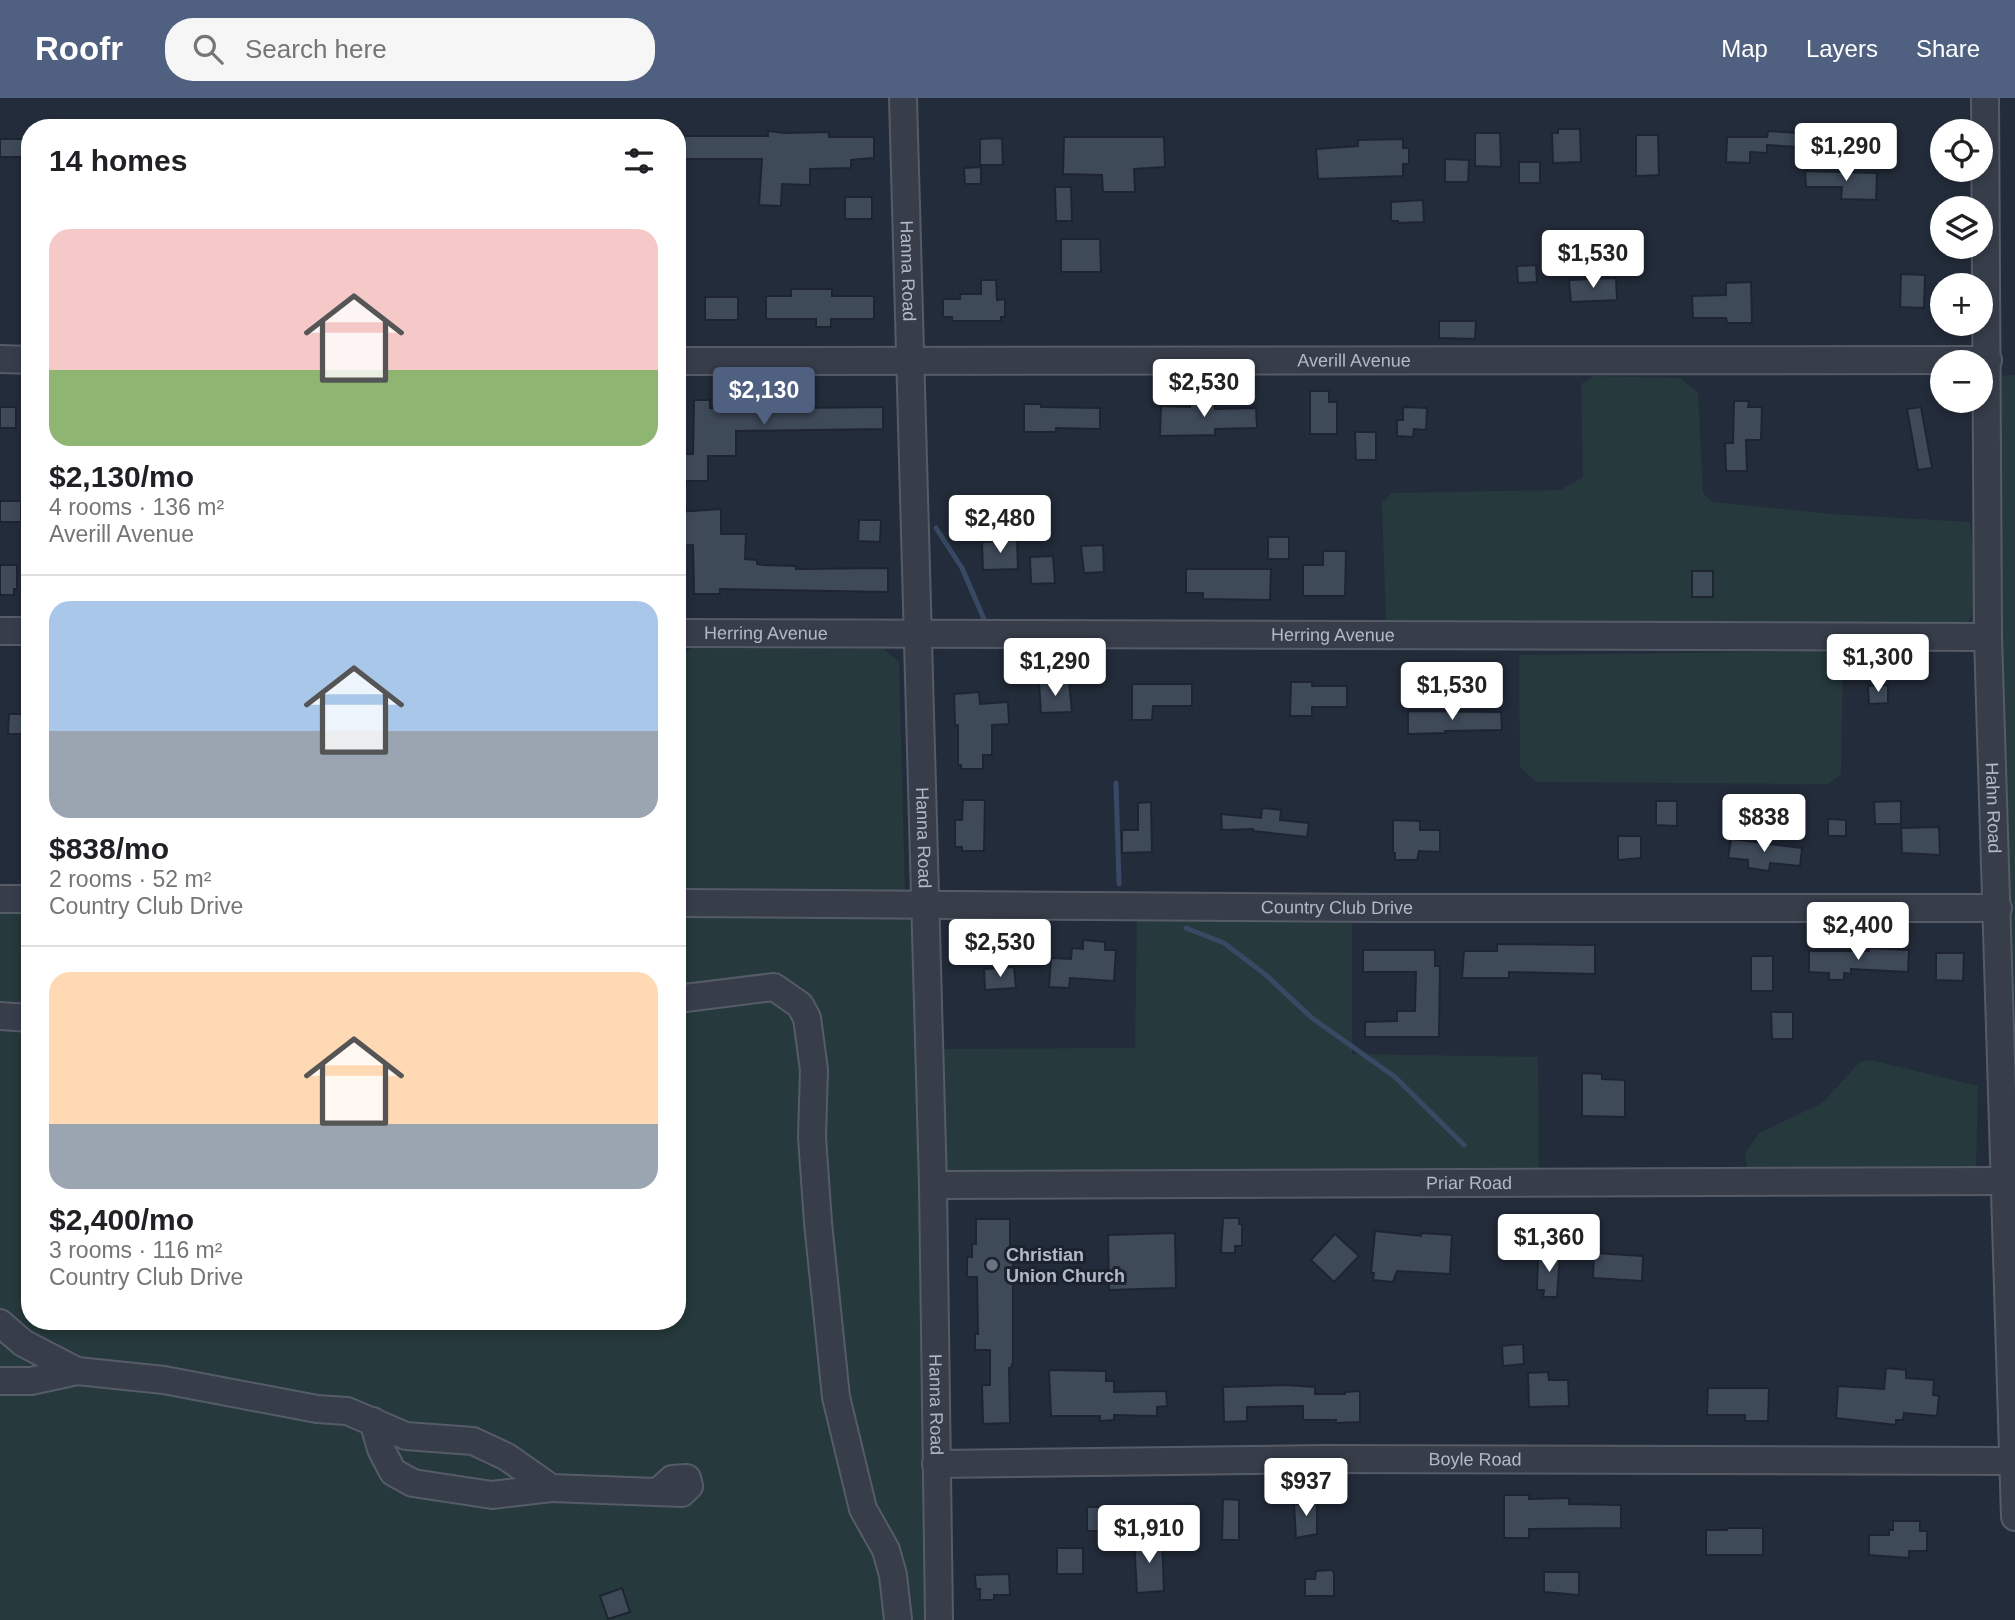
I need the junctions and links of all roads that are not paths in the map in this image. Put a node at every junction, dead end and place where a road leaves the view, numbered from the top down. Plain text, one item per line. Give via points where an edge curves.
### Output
1 (903, 98) edge
2 (1985, 98) edge
3 (1988, 350) edge
4 (0, 359) edge
5 (21, 360) edge
6 (910, 360) junction
7 (1930, 360) edge
8 (686, 361) edge
9 (1988, 413) edge
10 (0, 631) edge
11 (21, 631) edge
12 (686, 633) edge
13 (918, 636) junction
14 (1988, 637) junction
15 (0, 899) edge
16 (21, 899) edge
17 (686, 903) edge
18 (925, 905) junction
19 (1998, 908) junction
20 (686, 998) edge
21 (0, 1016) edge
22 (21, 1017) edge
23 (2006, 1181) junction
24 (933, 1185) junction
25 (0, 1323) edge
26 (77, 1371) junction
27 (0, 1381) edge
28 (373, 1421) junction
29 (2014, 1461) edge
30 (936, 1464) junction
31 (551, 1488) junction
32 (659, 1491) dead end
33 (2015, 1517) edge
34 (898, 1620) edge
35 (939, 1620) edge

1 - 6 street, Hanna Road
2 - 3 street, Hahn Road
4 - 5 street
6 - 7 street, Averill Avenue
6 - 8 street, Averill Avenue
6 - 13 street, Hanna Road
9 - 14 street, Hahn Road
10 - 11 street
12 - 13 street, Herring Avenue
13 - 14 street, Herring Avenue
13 - 18 street, Hanna Road
14 - 19 street, Hahn Road
15 - 16 street
17 - 18 street, Country Club Drive
18 - 19 street, Country Club Drive
18 - 24 street, Hanna Road
19 - 23 street, Hahn Road
20 - 34 street via 774,987 800,1005 807,1018 814,1070 812,1137 818,1223 836,1397 863,1509 886,1550 893,1575
21 - 22 street
23 - 24 street, Priar Road
23 - 29 street, Hahn Road
24 - 30 street, Hanna Road
25 - 26 street via 23,1343
26 - 27 street via 31,1381
26 - 28 street via 164,1380 347,1411
28 - 31 street via 406,1436 474,1441 508,1457
28 - 31 street via 393,1472 413,1483 492,1495
29 - 30 street, Boyle Road via 1324,1459
29 - 33 street, Hahn Road
30 - 35 street, Hanna Road
31 - 32 street

